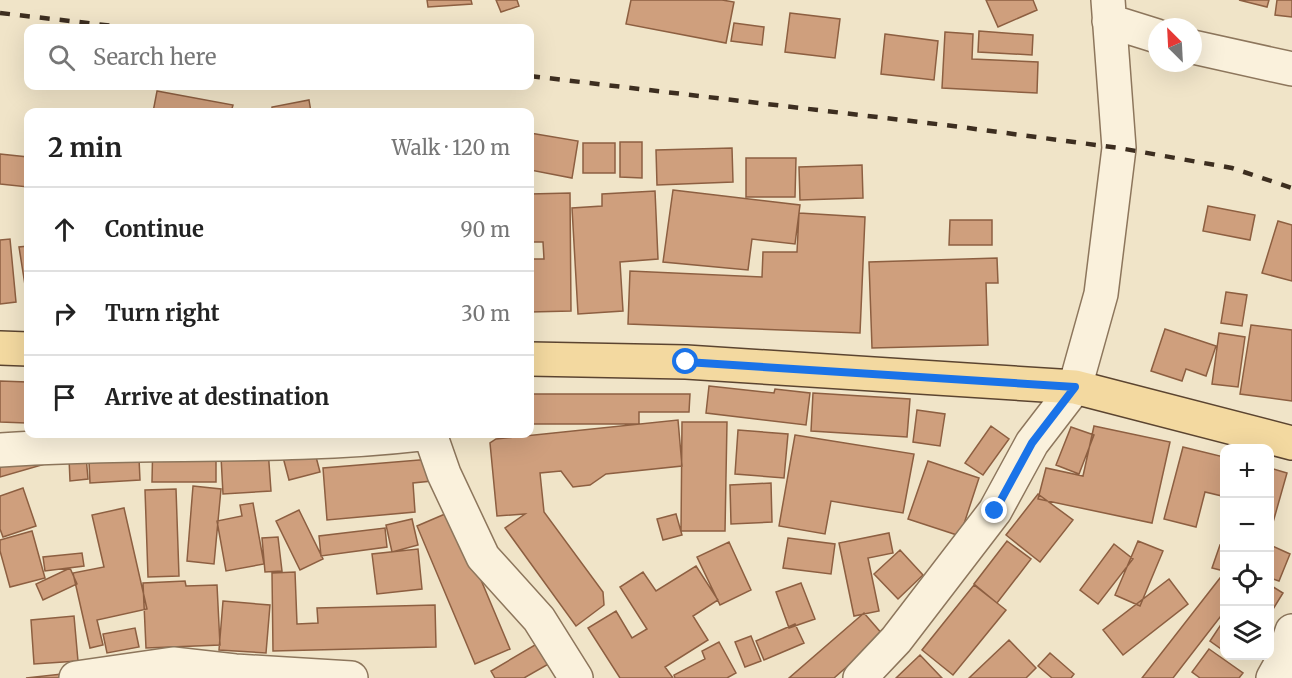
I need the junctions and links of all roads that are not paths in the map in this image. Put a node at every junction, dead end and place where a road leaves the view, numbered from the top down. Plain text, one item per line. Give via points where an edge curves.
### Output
1 (1109, 10) edge
2 (1148, 31) edge
3 (1202, 49) edge
4 (1292, 69) edge
5 (0, 348) edge
6 (24, 349) edge
7 (534, 359) edge
8 (1075, 387) junction
9 (380, 438) edge
10 (431, 438) edge
11 (1292, 443) edge
12 (0, 450) edge
13 (1292, 631) edge
14 (76, 678) edge
15 (351, 678) edge
16 (576, 678) edge
17 (860, 678) edge
18 (1273, 678) edge

1 - 2 street
1 - 8 street via 1119,148 1101,294
3 - 4 street
5 - 6 main road
7 - 8 main road via 686,362
8 - 11 main road
8 - 17 street via 1032,443 995,511 896,640
9 - 12 street
10 - 16 street via 483,557 539,619
13 - 18 street
14 - 15 street via 173,664

